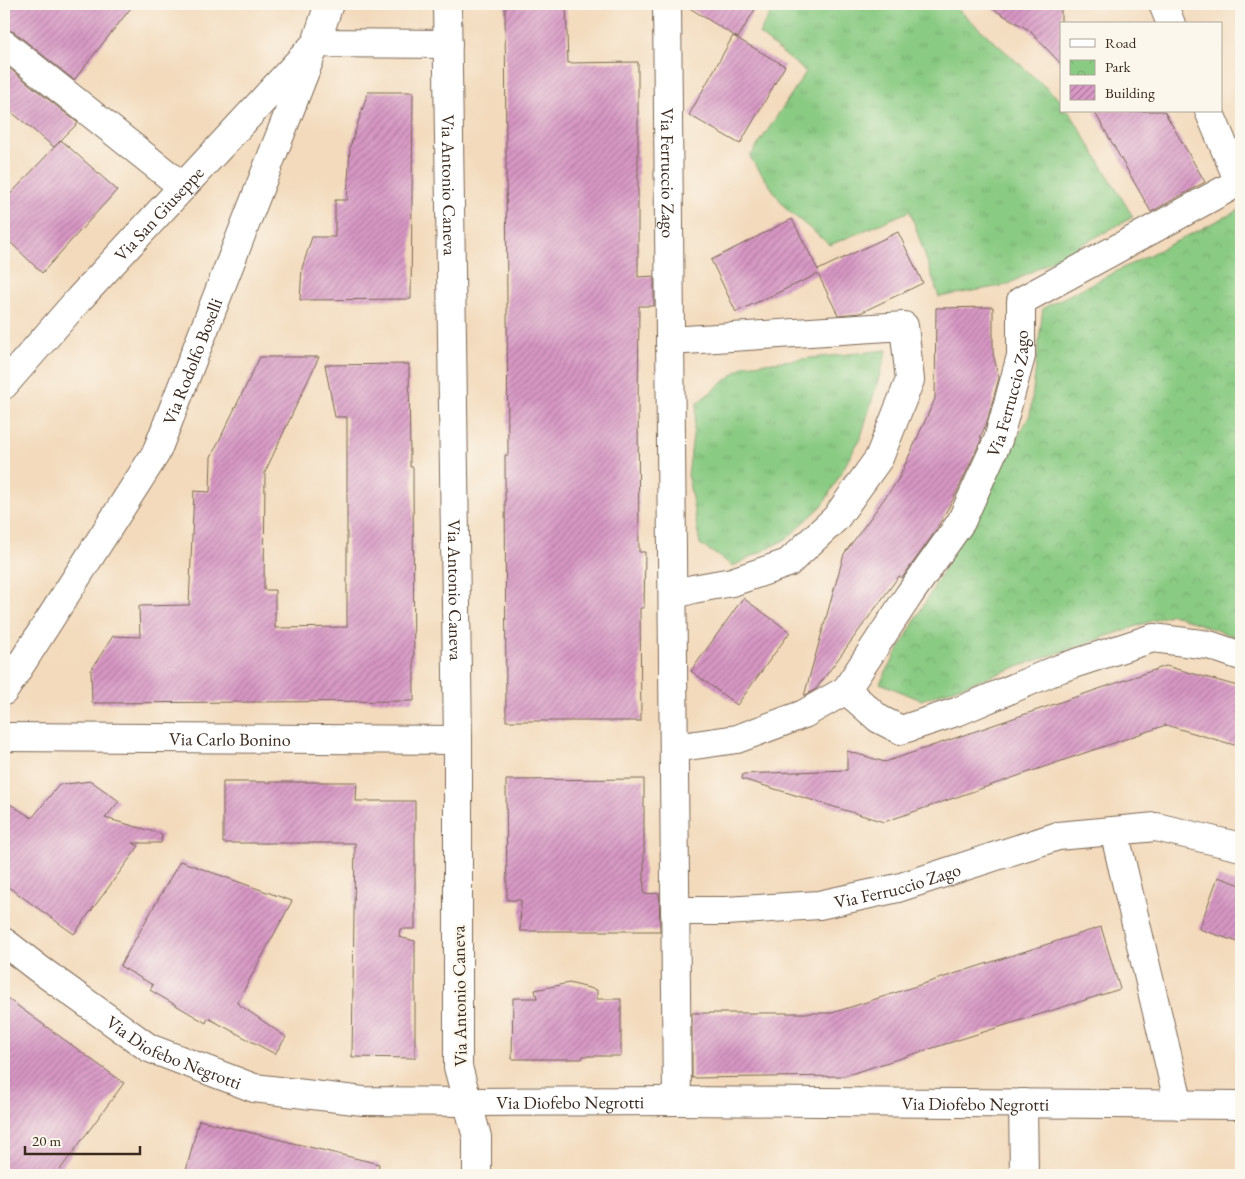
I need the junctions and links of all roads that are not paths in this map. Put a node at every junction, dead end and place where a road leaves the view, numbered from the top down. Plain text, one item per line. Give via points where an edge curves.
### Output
1 (329, 4) edge
2 (448, 4) edge
3 (667, 4) edge
4 (1163, 4) edge
5 (1170, 22) edge
6 (316, 43) junction
7 (4, 44) edge
8 (448, 44) junction
9 (1208, 112) edge
10 (1240, 182) edge
11 (183, 187) junction
12 (670, 341) junction
13 (4, 385) edge
14 (673, 595) junction
15 (1241, 656) edge
16 (846, 690) junction
17 (4, 691) edge
18 (4, 737) edge
19 (458, 740) junction
20 (674, 748) junction
21 (1114, 831) junction
22 (1241, 847) edge
23 (675, 911) junction
24 (4, 942) edge
25 (677, 1101) junction
26 (467, 1102) junction
27 (1023, 1103) junction
28 (1179, 1105) junction
29 (1241, 1105) edge
30 (477, 1175) edge
31 (1024, 1175) edge

1 - 6 street, Via Rodolfo Boselli
2 - 8 street, Via Antonio Caneva
3 - 12 street, Via Ferruccio Zago
4 - 5 street
6 - 8 street
6 - 11 street, Via San Giuseppe
6 - 17 street, Via Rodolfo Boselli via 156,453
7 - 11 street
8 - 19 street, Via Antonio Caneva
9 - 10 street
10 - 16 street, Via Ferruccio Zago via 1021,302 1021,356 995,448 961,522 908,595
11 - 13 street, Via San Giuseppe
12 - 14 street, Via Ferruccio Zago
12 - 14 street via 904,326 910,380 879,458 836,518 788,563 732,582
14 - 20 street, Via Ferruccio Zago
15 - 16 street via 1209,645 1153,638 1061,668 959,711 902,730 879,719
16 - 20 street, Via Ferruccio Zago via 804,714 737,739
18 - 19 street, Via Carlo Bonino
19 - 26 street, Via Antonio Caneva via 458,1067
20 - 23 street, Via Ferruccio Zago
21 - 22 street via 1156,827
21 - 23 street, Via Ferruccio Zago via 1058,836 898,888 819,905
21 - 28 street
23 - 25 street, Via Ferruccio Zago
24 - 26 street, Via Diofebo Negrotti via 149,1048 254,1088 363,1101
25 - 26 street, Via Diofebo Negrotti
25 - 27 street, Via Diofebo Negrotti
26 - 30 street, Via Antonio Caneva via 477,1137
27 - 28 street, Via Diofebo Negrotti
27 - 31 street
28 - 29 street, Via Diofebo Negrotti

